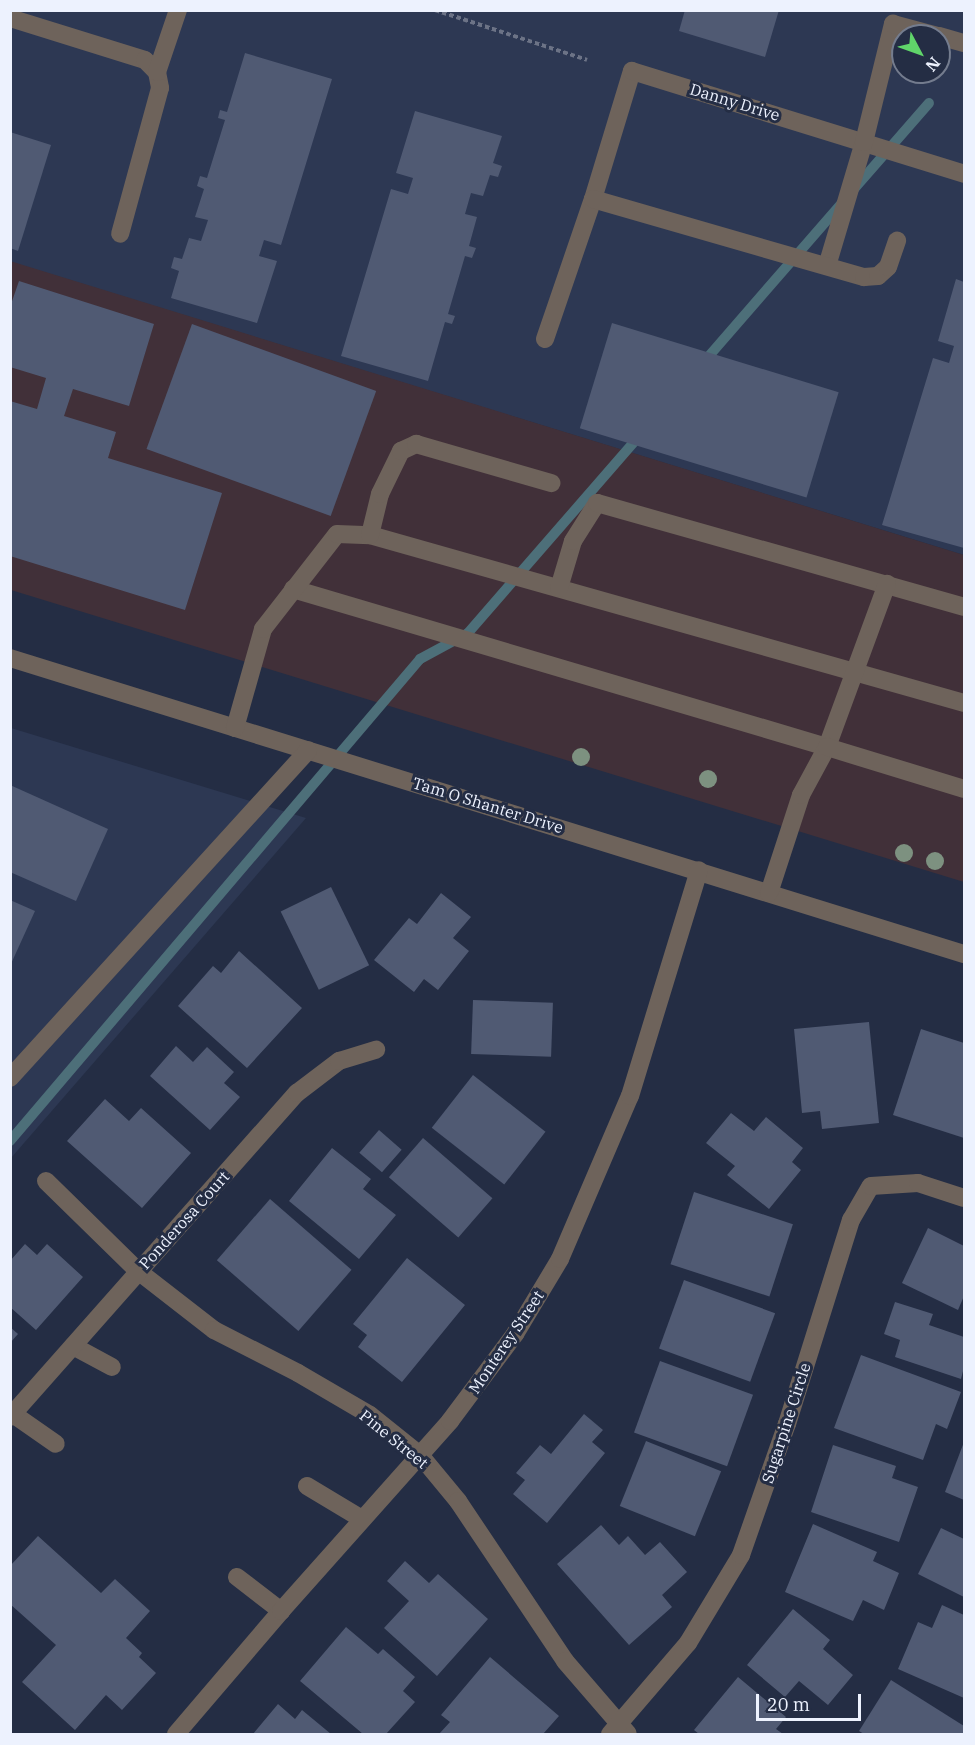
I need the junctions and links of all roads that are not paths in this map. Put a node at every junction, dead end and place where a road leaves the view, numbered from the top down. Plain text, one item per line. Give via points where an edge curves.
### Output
1 (178, 10) edge
2 (895, 17) edge
3 (10, 18) edge
4 (911, 24) edge
5 (157, 72) junction
6 (864, 142) junction
7 (964, 174) edge
8 (593, 199) junction
9 (120, 234) dead end
10 (897, 241) dead end
11 (827, 266) junction
12 (545, 339) dead end
13 (551, 483) dead end
14 (370, 535) junction
15 (887, 584) junction
16 (559, 588) junction
17 (293, 589) junction
18 (964, 607) edge
19 (10, 658) edge
20 (854, 670) junction
21 (964, 703) edge
22 (235, 728) junction
23 (827, 747) junction
24 (308, 750) junction
25 (964, 789) edge
26 (699, 870) junction
27 (769, 893) junction
28 (964, 954) edge
29 (376, 1050) dead end
30 (10, 1078) edge
31 (46, 1181) dead end
32 (964, 1198) edge
33 (138, 1271) junction
34 (73, 1346) junction
35 (112, 1367) dead end
36 (12, 1415) edge
37 (56, 1444) dead end
38 (420, 1455) junction
39 (308, 1486) dead end
40 (362, 1519) junction
41 (237, 1577) dead end
42 (281, 1611) junction
43 (619, 1731) edge
44 (176, 1734) edge

1 - 5 street
2 - 4 street
2 - 6 street
3 - 5 street via 145,60
5 - 9 street via 160,88
6 - 7 street, Danny Drive
6 - 8 street, Danny Drive via 632,71
6 - 11 street
8 - 11 street
8 - 12 street
10 - 11 street via 888,267 878,276 864,277
13 - 14 street via 416,444 401,452 393,465 380,494
14 - 16 street
14 - 17 street via 337,534
15 - 16 street via 597,503 573,541
15 - 18 street
15 - 20 street
16 - 20 street
17 - 22 street via 263,629
17 - 23 street
19 - 22 street, Tam O Shanter Drive
20 - 21 street
20 - 23 street
22 - 24 street, Tam O Shanter Drive
23 - 25 street
23 - 27 street via 801,795
24 - 26 street, Tam O Shanter Drive
24 - 30 street
26 - 27 street, Tam O Shanter Drive
26 - 38 street, Monterey Street via 630,1096 560,1258 515,1334
27 - 28 street, Tam O Shanter Drive
29 - 33 street, Ponderosa Court via 339,1061 297,1094
31 - 33 street, Pine Street
32 - 43 street, Sugarpine Circle via 918,1183 871,1186 850,1220 787,1424 741,1555 688,1643
33 - 34 street, Ponderosa Court
33 - 38 street, Pine Street via 214,1330 370,1415
34 - 35 street
34 - 36 street, Ponderosa Court
36 - 37 street
38 - 40 street, Monterey Street
38 - 43 street, Pine Street via 458,1501 565,1661
39 - 40 street
40 - 42 street, Monterey Street
41 - 42 street
42 - 44 street, Monterey Street

